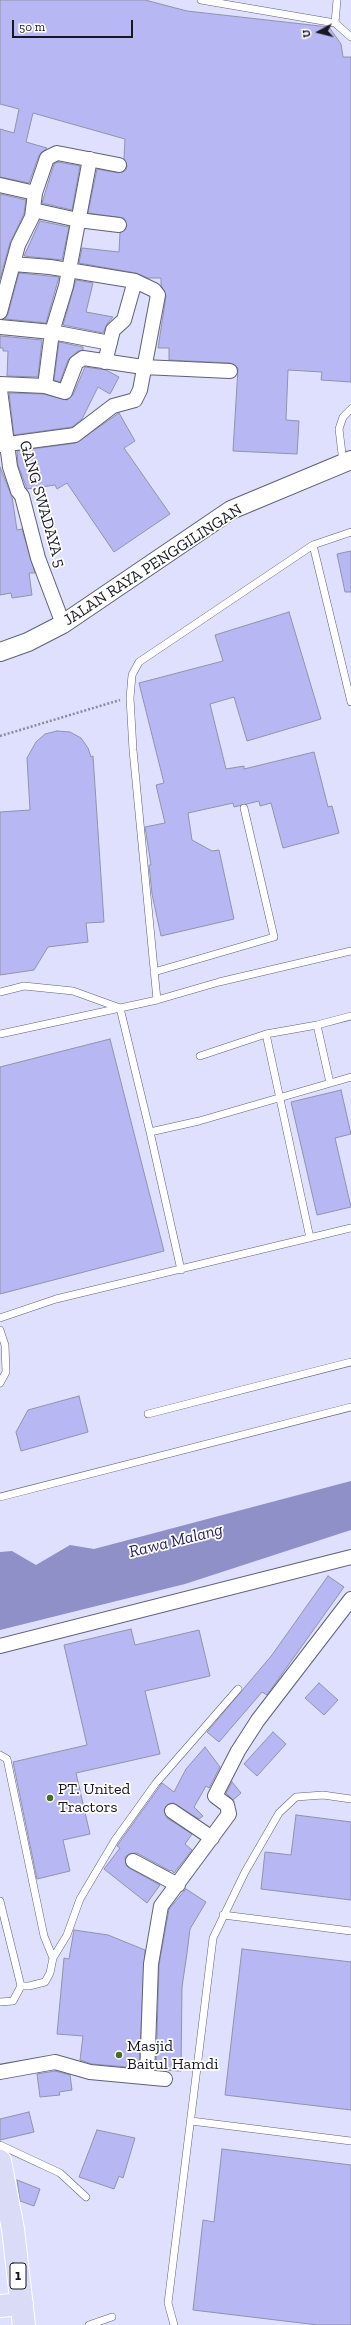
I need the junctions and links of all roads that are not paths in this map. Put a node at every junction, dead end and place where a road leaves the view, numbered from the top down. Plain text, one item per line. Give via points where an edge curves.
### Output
1 (201, 0) edge
2 (337, 0) edge
3 (334, 23) junction
4 (351, 37) edge
5 (90, 159) junction
6 (119, 166) dead end
7 (0, 185) edge
8 (35, 193) junction
9 (33, 210) junction
10 (78, 220) junction
11 (118, 225) dead end
12 (13, 264) junction
13 (69, 271) junction
14 (135, 281) junction
15 (0, 312) edge
16 (0, 327) edge
17 (52, 332) junction
18 (110, 344) junction
19 (105, 362) junction
20 (143, 367) junction
21 (230, 371) dead end
22 (0, 384) edge
23 (45, 386) junction
24 (0, 390) edge
25 (351, 409) edge
26 (3, 445) edge
27 (347, 462) edge
28 (351, 532) edge
29 (313, 545) junction
30 (63, 624) junction
31 (0, 652) edge
32 (351, 702) edge
33 (244, 808) dead end
34 (351, 951) edge
35 (154, 972) junction
36 (0, 992) edge
37 (157, 1000) junction
38 (120, 1008) junction
39 (351, 1016) edge
40 (317, 1025) junction
41 (0, 1034) edge
42 (266, 1034) junction
43 (200, 1056) dead end
44 (351, 1077) edge
45 (330, 1083) junction
46 (278, 1098) junction
47 (150, 1132) junction
48 (351, 1228) edge
49 (310, 1238) junction
50 (181, 1270) junction
51 (0, 1318) edge
52 (0, 1330) edge
53 (351, 1362) edge
54 (0, 1383) edge
55 (351, 1406) edge
56 (148, 1414) dead end
57 (0, 1497) edge
58 (351, 1557) edge
59 (351, 1599) edge
60 (0, 1646) edge
61 (238, 1690) dead end
62 (0, 1755) edge
63 (351, 1799) edge
64 (172, 1811) dead end
65 (212, 1838) junction
66 (133, 1861) dead end
67 (178, 1885) junction
68 (0, 1901) edge
69 (223, 1915) junction
70 (351, 1931) edge
71 (53, 1958) junction
72 (21, 1986) junction
73 (0, 2002) edge
74 (0, 2072) edge
75 (147, 2076) junction
76 (165, 2079) dead end
77 (191, 2121) junction
78 (351, 2141) edge
79 (0, 2145) edge
80 (0, 2161) edge
81 (86, 2197) dead end
82 (0, 2306) edge
83 (112, 2317) dead end
84 (23, 2318) edge
85 (89, 2325) edge
86 (174, 2325) edge

1 - 3 lane
2 - 3 lane
3 - 4 lane
5 - 6 street
5 - 8 street via 57,152 47,158
5 - 10 street
7 - 8 street
8 - 9 street
9 - 10 street
9 - 12 street
10 - 11 street
10 - 13 street
12 - 13 street via 24,263
12 - 15 street
13 - 14 street
13 - 17 street
14 - 18 street via 124,320 113,330
14 - 20 street via 154,290 158,295
16 - 17 street
17 - 18 street
17 - 23 street
18 - 19 street
19 - 20 street
19 - 23 street via 82,358 78,360 65,392
20 - 21 street
20 - 26 street via 140,390 135,400 113,406 74,436
22 - 23 street
24 - 26 street, GANG SWADAYA 5
25 - 27 lane via 343,417 339,429
26 - 30 street, GANG SWADAYA 5 via 18,491 22,496 38,558
27 - 30 street, JALAN RAYA PENGGILINGAN via 231,510
28 - 29 lane
29 - 32 lane
29 - 35 lane via 139,662 132,675 130,698
30 - 31 street, JALAN RAYA PENGGILINGAN via 28,642
33 - 35 lane via 274,937
34 - 37 lane via 219,982
35 - 37 lane
36 - 38 lane via 24,986 73,991
37 - 38 lane
38 - 41 lane
38 - 47 lane
39 - 40 lane
40 - 42 lane
40 - 45 lane
42 - 43 lane
42 - 46 lane
44 - 45 lane
45 - 46 lane
46 - 47 lane
46 - 49 lane
47 - 50 lane
48 - 49 lane
49 - 50 lane
50 - 51 lane via 56,1299
52 - 54 lane via 5,1345 6,1372
53 - 56 lane
55 - 57 lane
58 - 60 street
59 - 65 street via 258,1720 238,1752 215,1796 227,1805 229,1814
61 - 71 lane via 156,1783 120,1834 80,1900 66,1935
62 - 71 lane via 7,1759 44,1936
63 - 69 lane via 323,1795 296,1797 279,1813
64 - 65 street
65 - 67 street
66 - 67 street
67 - 75 street via 160,1906 151,1964
68 - 72 lane
69 - 70 lane
69 - 77 lane via 213,1938
71 - 72 lane via 45,1982
72 - 73 lane via 13,2001
74 - 75 street via 55,2062 90,2072 130,2077
75 - 76 street
77 - 78 lane
77 - 86 lane via 168,2303
79 - 81 lane via 60,2173
80 - 84 highway, 1 via 13,2229
82 - 84 highway
83 - 85 lane

